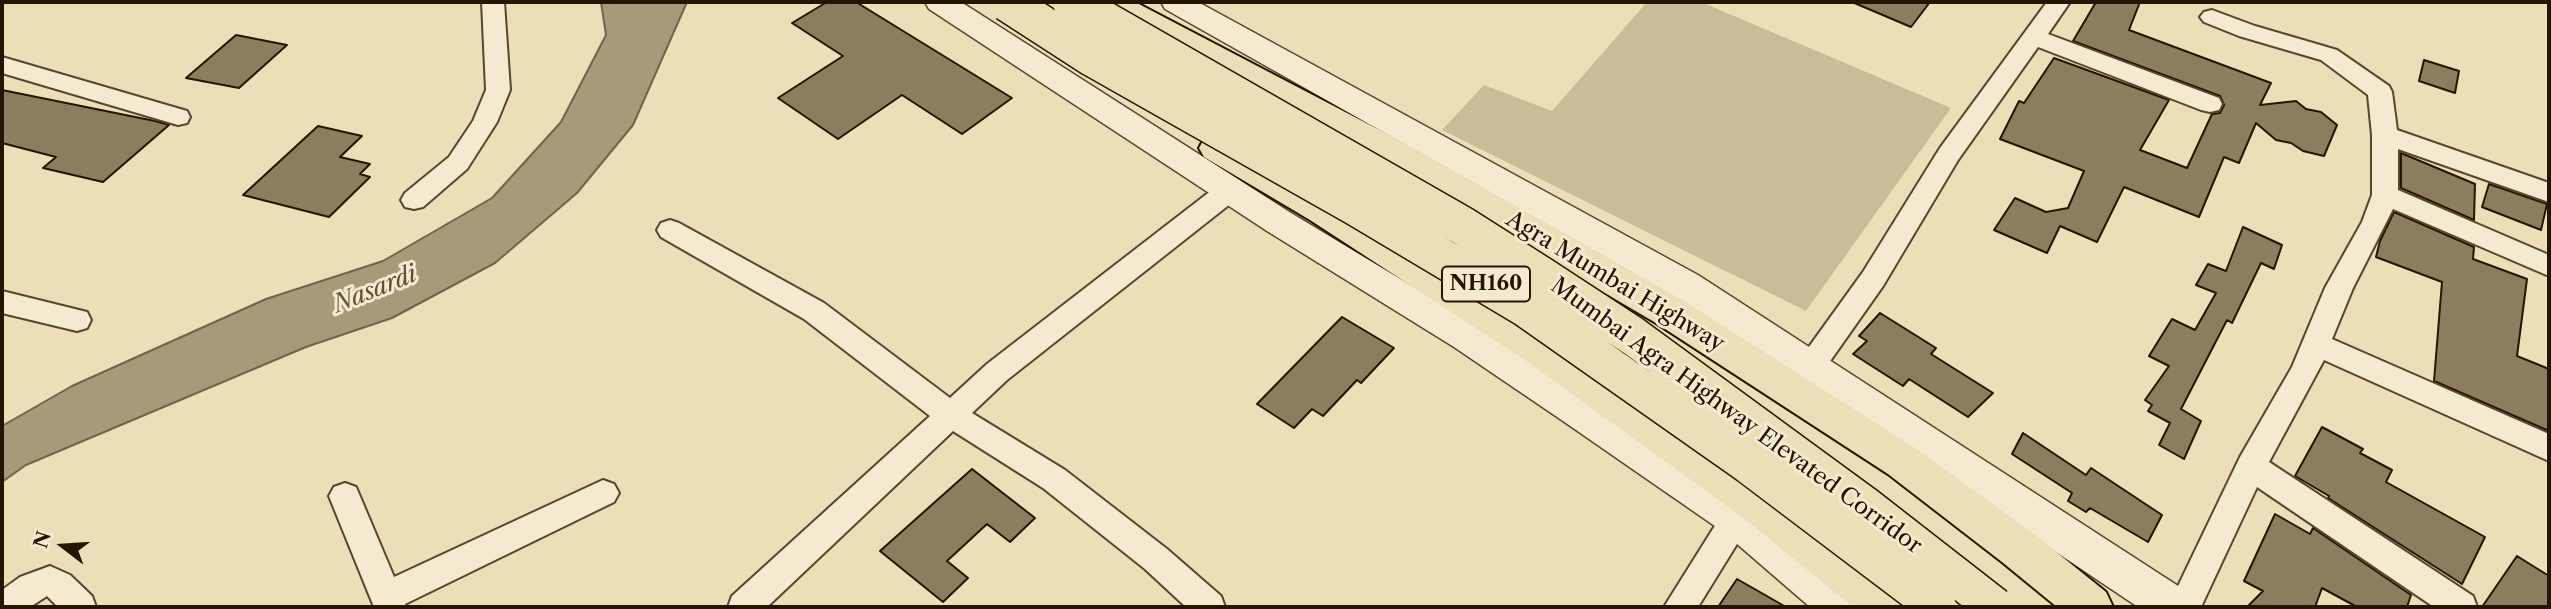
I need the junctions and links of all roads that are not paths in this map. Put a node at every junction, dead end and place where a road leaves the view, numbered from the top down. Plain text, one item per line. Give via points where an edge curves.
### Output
1 (493, 2) edge
2 (940, 2) edge
3 (985, 2) edge
4 (1007, 2) edge
5 (1072, 2) edge
6 (1111, 2) edge
7 (1176, 2) edge
8 (2059, 2) edge
9 (2211, 17) dead end
10 (2034, 37) junction
11 (2, 65) edge
12 (2210, 104) dead end
13 (178, 117) dead end
14 (2385, 135) junction
15 (1230, 190) junction
16 (2549, 193) edge
17 (2385, 195) junction
18 (414, 200) dead end
19 (1485, 205) junction
20 (670, 230) dead end
21 (2549, 265) edge
22 (1415, 270) junction
23 (2, 302) edge
24 (77, 320) dead end
25 (2316, 344) junction
26 (1811, 366) junction
27 (951, 415) junction
28 (2549, 448) edge
29 (2251, 466) junction
30 (603, 493) dead end
31 (345, 496) dead end
32 (1737, 519) junction
33 (388, 602) edge
34 (4, 607) edge
35 (80, 607) edge
36 (744, 607) edge
37 (1209, 607) edge
38 (1681, 607) edge
39 (1841, 607) edge
40 (1887, 607) edge
41 (1937, 607) edge
42 (1994, 607) edge
43 (2090, 607) edge
44 (2175, 607) edge
45 (2185, 607) edge
46 (2461, 607) edge

1 - 18 street via 498,90 458,163
2 - 15 street
3 - 22 main road via 1084,70
4 - 41 main road, Mumbai Agra Highway Elevated Corridor / NH160, bridge via 1092,57 1526,308 1748,464
5 - 42 main road, Mumbai Agra Highway Elevated Corridor / NH160, bridge via 1463,226 1566,292 1853,497
6 - 19 main road, Agra Mumbai Highway
7 - 26 street via 1663,272
8 - 10 street
9 - 14 street via 2329,55 2380,92
10 - 12 street
10 - 26 street via 1949,153 1873,279
11 - 13 street
14 - 16 street
14 - 17 street
15 - 27 street via 997,372
15 - 32 street via 1468,337
17 - 21 street
17 - 25 street
19 - 22 main road
19 - 43 main road, Agra Mumbai Highway via 1670,312 1903,462
20 - 27 street via 814,311
22 - 40 main road via 1539,349 1760,506
23 - 24 street
25 - 28 street
25 - 29 street
26 - 44 street
27 - 36 street
27 - 37 street via 1054,479
29 - 45 street
29 - 46 street
30 - 33 street
31 - 33 street
32 - 38 street
32 - 39 street
34 - 35 street via 32,587 50,581

